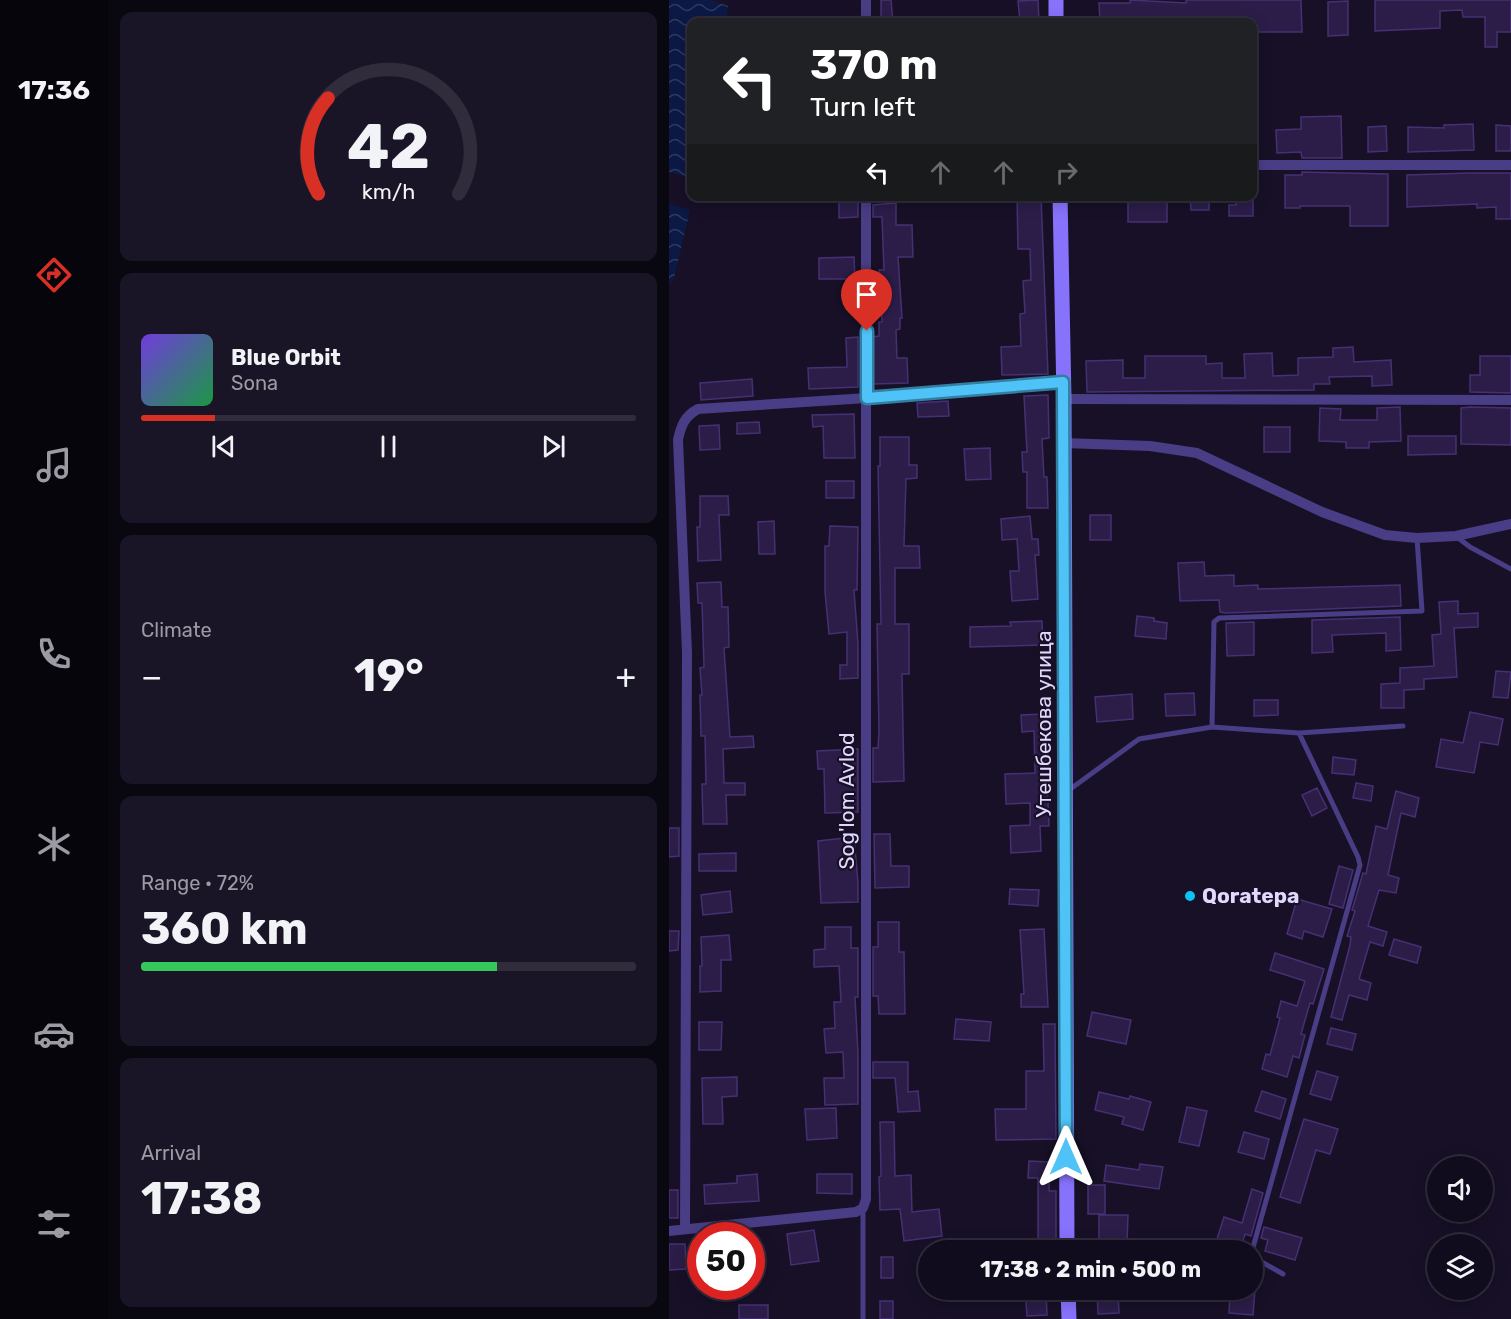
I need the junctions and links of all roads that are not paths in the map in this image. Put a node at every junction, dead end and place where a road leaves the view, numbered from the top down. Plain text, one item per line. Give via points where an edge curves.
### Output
1 (866, 0) edge
2 (1056, 0) edge
3 (866, 18) edge
4 (1056, 18) edge
5 (1257, 165) edge
6 (1511, 165) edge
7 (866, 201) edge
8 (1061, 201) edge
9 (1063, 382) junction
10 (867, 398) junction
11 (1063, 399) junction
12 (1511, 400) edge
13 (1064, 443) junction
14 (1511, 524) edge
15 (1456, 536) junction
16 (1417, 538) junction
17 (1511, 569) edge
18 (1403, 726) dead end
19 (1212, 727) junction
20 (1299, 733) junction
21 (1065, 793) junction
22 (863, 1208) junction
23 (685, 1229) junction
24 (669, 1231) edge
25 (1067, 1240) edge
26 (1255, 1240) edge
27 (1263, 1263) edge
28 (1283, 1274) dead end
29 (1068, 1300) edge
30 (863, 1319) edge
31 (1069, 1319) edge

1 - 3 street
2 - 4 main road
5 - 6 street
7 - 10 street, Sog'lom Avlod
8 - 9 main road, Утешбекова улица
9 - 10 street
9 - 11 main road, Утешбекова улица
10 - 22 street, Sog'lom Avlod
10 - 23 street via 699,409 687,415 680,427 687,652
11 - 12 street
11 - 13 main road, Утешбекова улица
13 - 16 street via 1150,446 1197,453 1322,512 1385,535
13 - 21 main road, Утешбекова улица
14 - 15 street
15 - 16 street
15 - 17 lane
16 - 19 lane via 1422,611 1219,618 1213,622
18 - 20 lane
19 - 20 lane
19 - 21 lane via 1139,740
20 - 26 lane via 1360,865
21 - 25 main road, Утешбекова улица
22 - 23 street via 856,1212
22 - 30 lane
23 - 24 street
27 - 28 lane
29 - 31 main road

